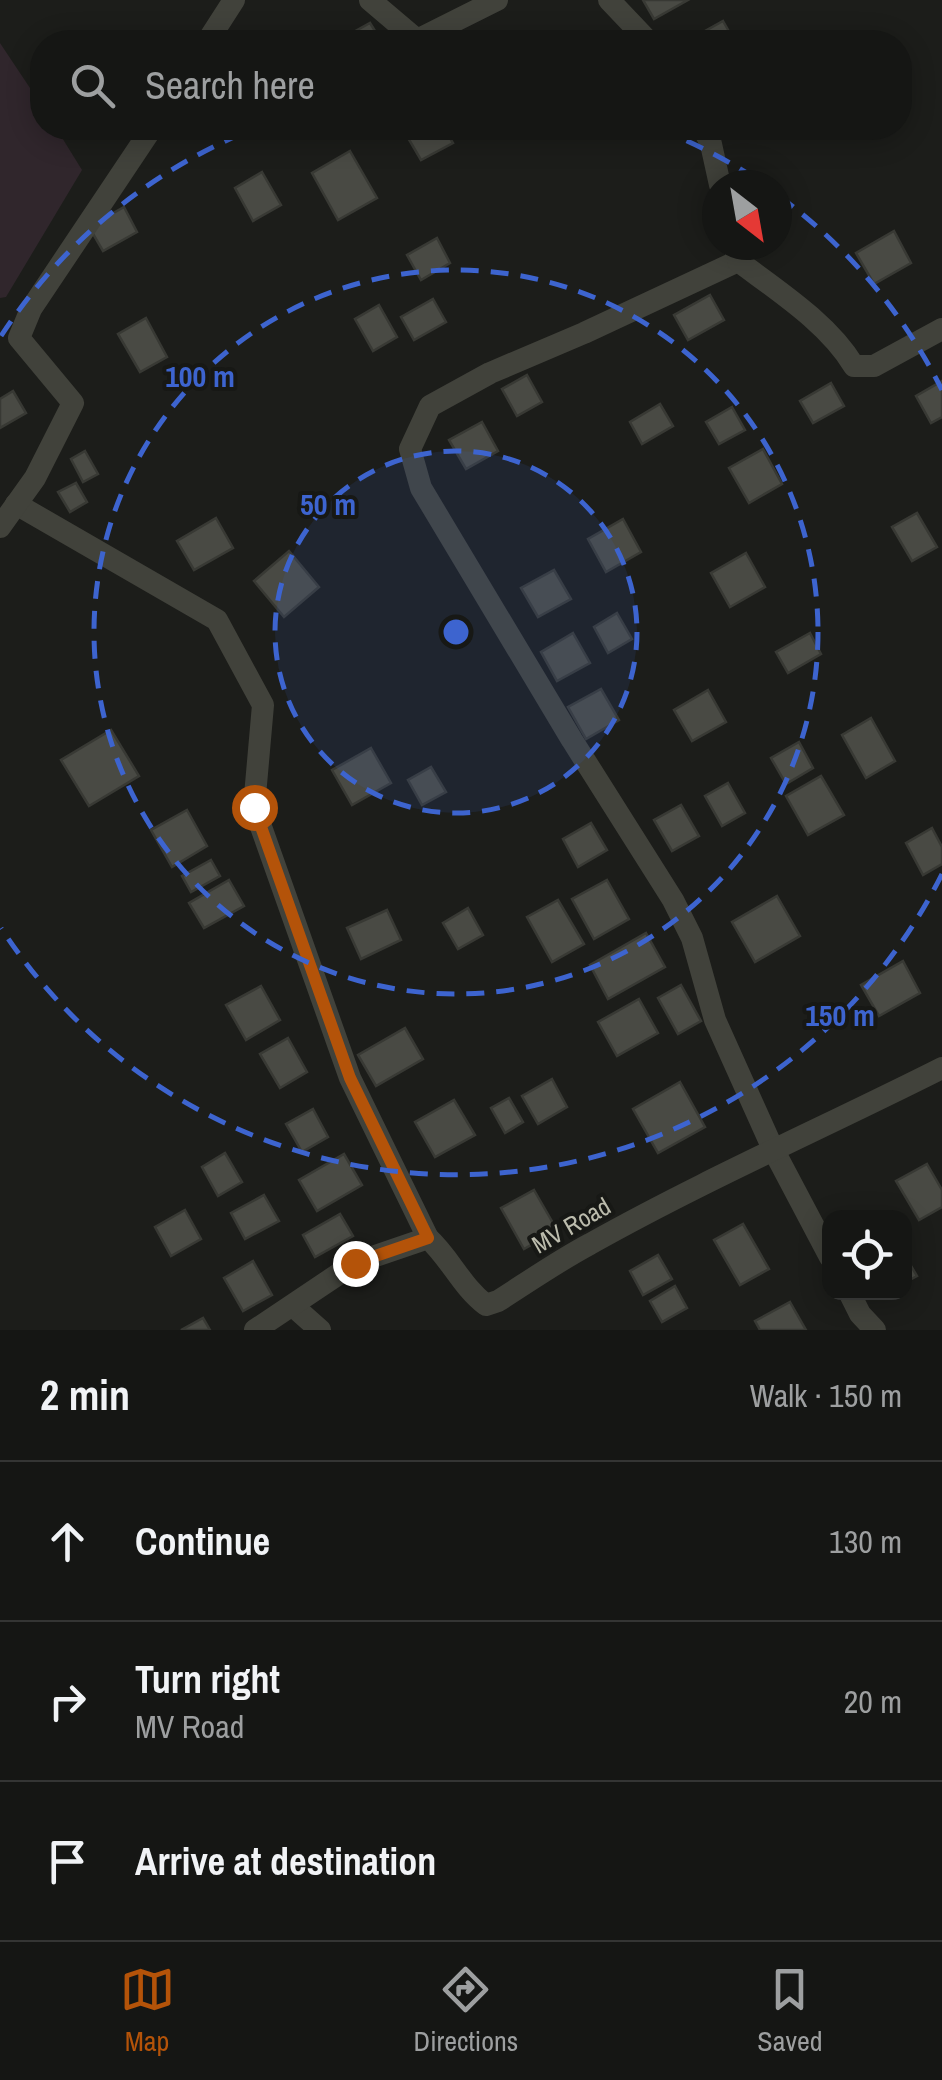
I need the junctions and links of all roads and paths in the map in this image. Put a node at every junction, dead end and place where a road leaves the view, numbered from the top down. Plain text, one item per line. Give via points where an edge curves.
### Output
1 (234, 0) edge
2 (370, 0) edge
3 (497, 0) edge
4 (609, 0) edge
5 (215, 30) edge
6 (405, 30) edge
7 (437, 30) edge
8 (638, 30) edge
9 (144, 140) edge
10 (709, 140) edge
11 (717, 170) edge
12 (723, 260) edge
13 (744, 260) edge
14 (942, 329) edge
15 (16, 504) junction
16 (0, 527) edge
17 (942, 1068) edge
18 (774, 1149) junction
19 (428, 1238) junction
20 (822, 1242) edge
21 (853, 1300) edge
22 (293, 1306) junction
23 (255, 1330) edge
24 (320, 1330) edge
25 (875, 1330) edge

1 - 5 street
2 - 6 street
3 - 7 street
4 - 8 street
9 - 15 street via 18,338 73,403
10 - 11 street
12 - 18 street via 430,406 410,449 430,504 673,900 692,938 715,1020
13 - 14 street via 843,347 854,366 874,366
15 - 16 street
15 - 19 street via 217,620 263,705 254,807 350,1078
17 - 18 street, MV Road
18 - 19 street, MV Road via 588,1244 486,1305
18 - 20 street
19 - 22 street via 355,1263
21 - 25 street
22 - 23 street
22 - 24 street

